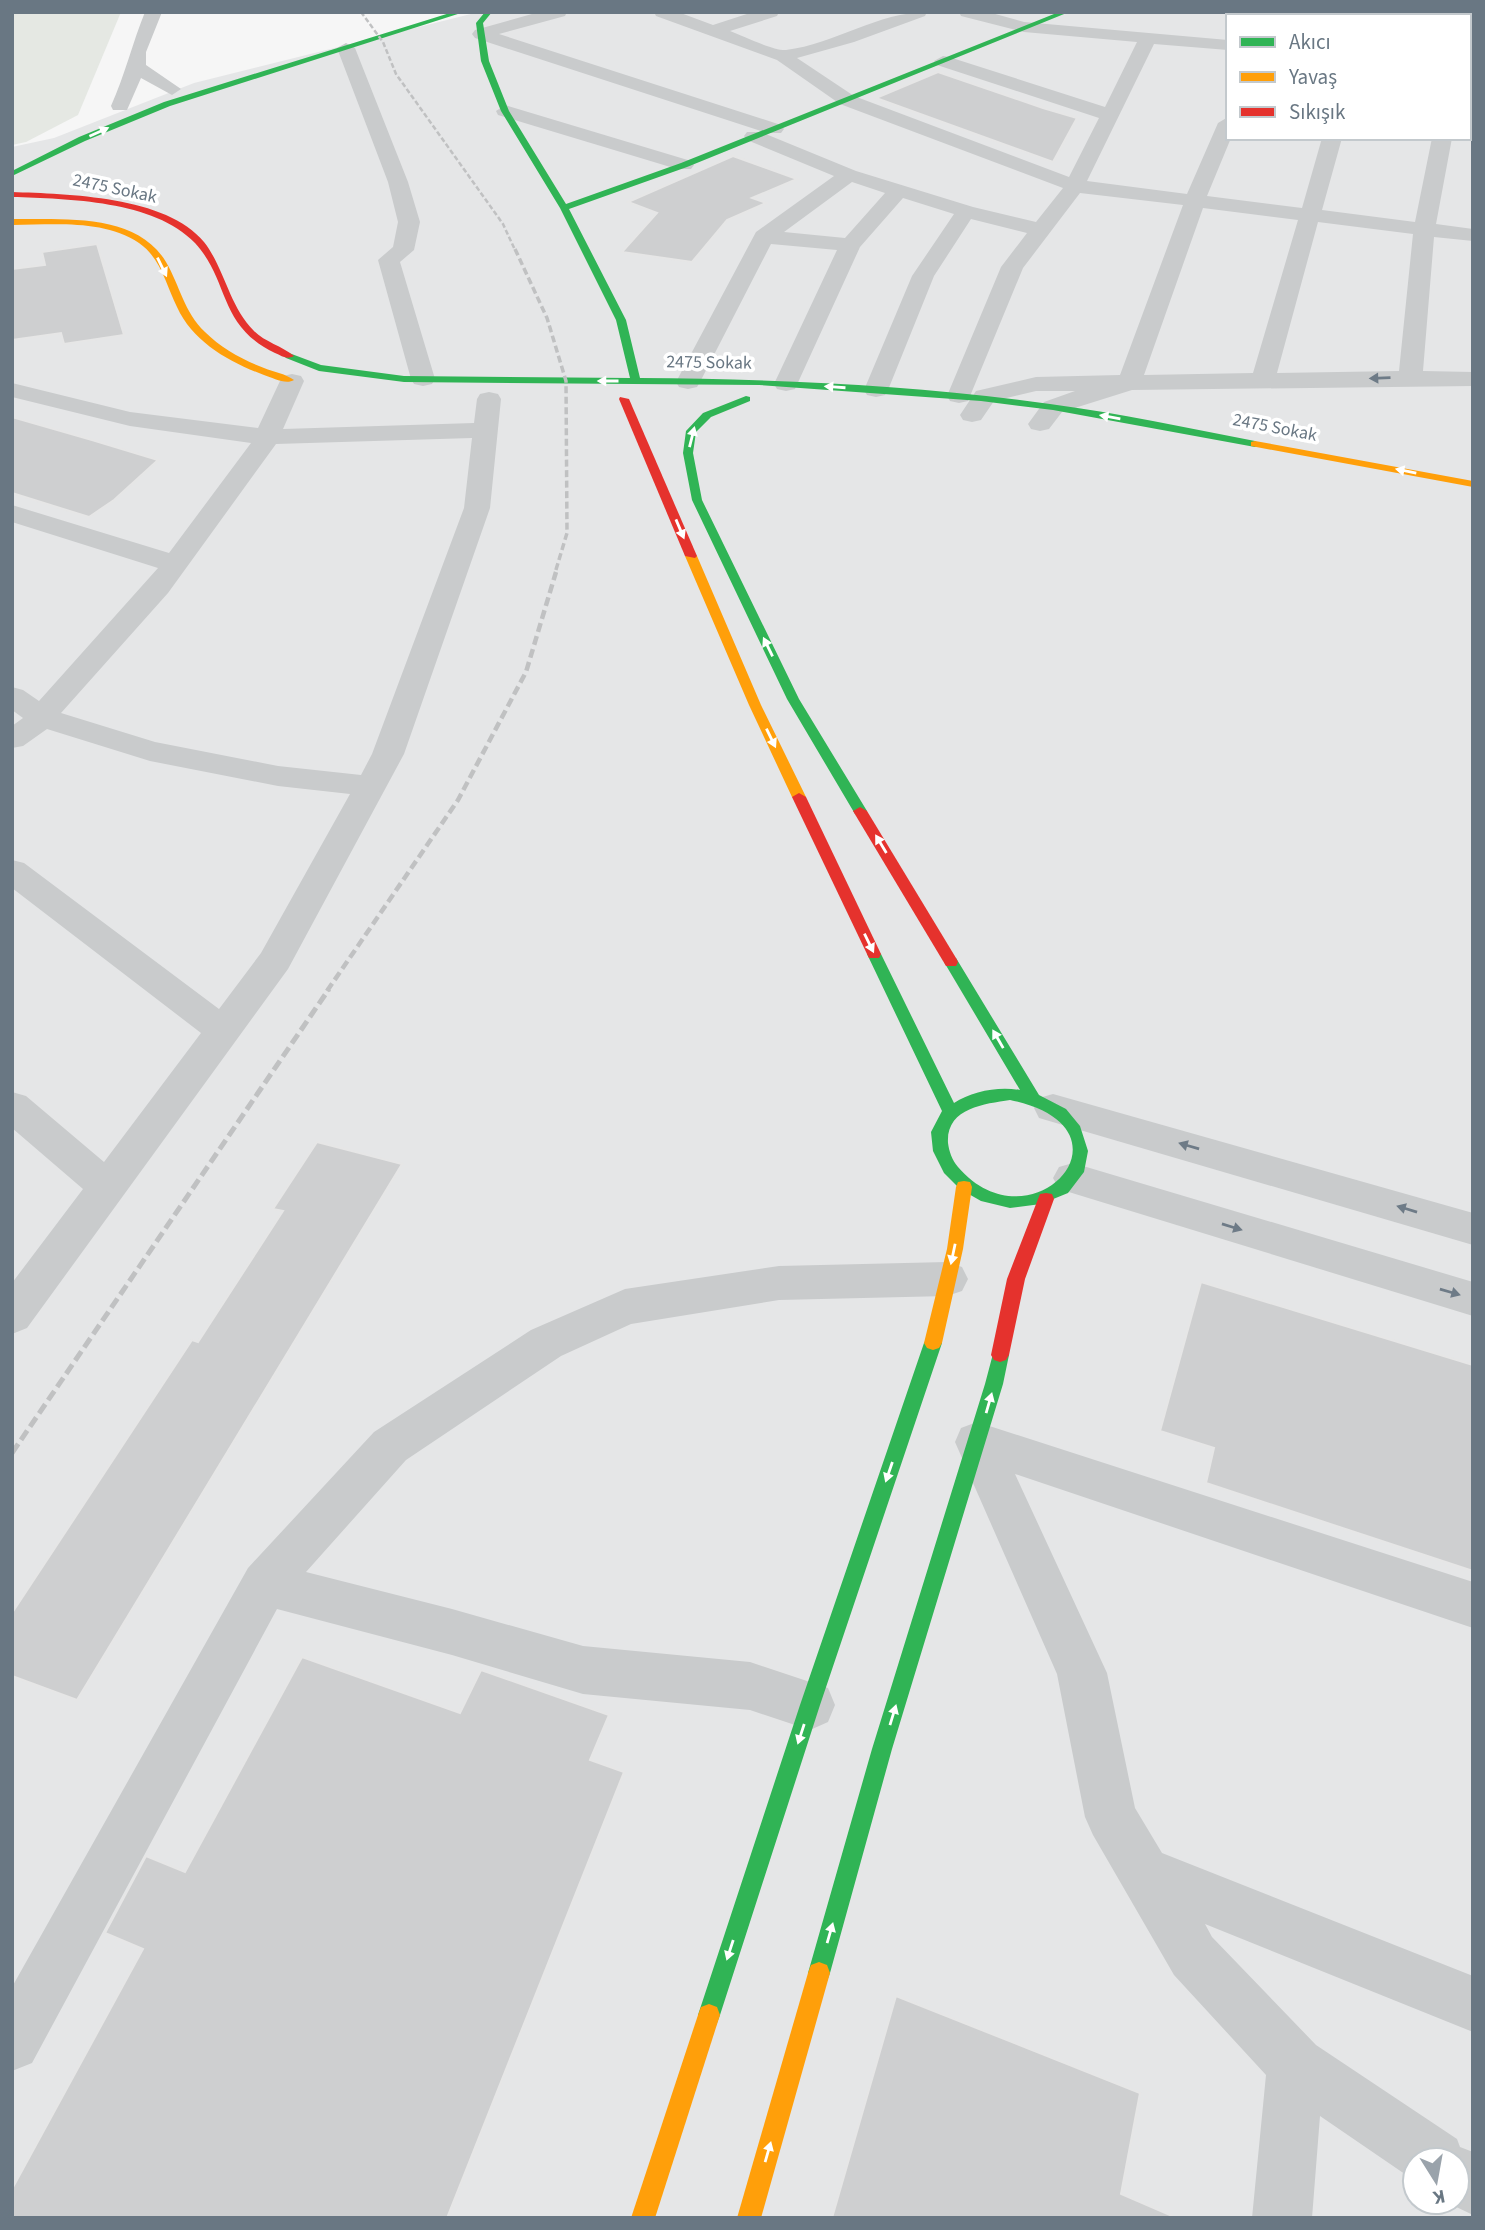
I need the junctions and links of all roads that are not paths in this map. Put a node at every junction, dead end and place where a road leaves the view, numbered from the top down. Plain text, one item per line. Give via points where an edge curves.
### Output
1 (153, 12) edge
2 (460, 12) edge
3 (483, 12) edge
4 (489, 12) edge
5 (559, 12) edge
6 (662, 12) edge
7 (771, 12) edge
8 (919, 12) edge
9 (967, 12) edge
10 (1066, 12) edge
11 (417, 16) edge
12 (1024, 27) junction
13 (713, 31) junction
14 (481, 34) junction
15 (1147, 40) junction
16 (1226, 45) edge
17 (346, 48) junction
18 (783, 56) junction
19 (943, 61) junction
20 (136, 68) junction
21 (173, 89) junction
22 (847, 100) junction
23 (120, 106) junction
24 (505, 111) junction
25 (1110, 116) junction
26 (1226, 128) edge
27 (774, 129) junction
28 (754, 136) junction
29 (54, 138) junction
30 (1331, 140) edge
31 (1442, 140) edge
32 (36, 153) junction
33 (12, 159) edge
34 (684, 165) junction
35 (12, 174) edge
36 (849, 175) junction
37 (1075, 186) junction
38 (899, 190) junction
39 (12, 194) edge
40 (72, 196) junction
41 (1195, 200) junction
42 (12, 205) edge
43 (564, 208) junction
44 (966, 211) junction
45 (1309, 214) junction
46 (12, 222) edge
47 (46, 223) junction
48 (12, 228) edge
49 (1424, 229) junction
50 (1041, 230) junction
51 (1473, 235) edge
52 (764, 237) junction
53 (142, 240) junction
54 (850, 245) junction
55 (1410, 377) junction
56 (423, 379) junction
57 (1473, 379) edge
58 (636, 381) junction
59 (298, 382) joint
60 (688, 382) junction
61 (1262, 382) junction
62 (1129, 383) junction
63 (1194, 383) junction
64 (12, 390) edge
65 (876, 390) junction
66 (766, 395) junction
67 (644, 399) dead end
68 (707, 399) dead end
69 (976, 407) junction
70 (1044, 420) junction
71 (1167, 427) junction
72 (267, 437) junction
73 (1473, 484) edge
74 (12, 513) edge
75 (175, 564) junction
76 (12, 696) edge
77 (41, 717) junction
78 (12, 739) edge
79 (370, 786) junction
80 (12, 871) edge
81 (223, 1031) junction
82 (1043, 1103) junction
83 (12, 1106) edge
84 (951, 1112) junction
85 (964, 1186) junction
86 (107, 1187) junction
87 (1060, 1189) junction
88 (1473, 1229) edge
89 (947, 1279) junction
90 (1473, 1299) edge
91 (12, 1315) edge
92 (977, 1442) junction
93 (265, 1584) junction
94 (1473, 1605) edge
95 (810, 1705) junction
96 (1143, 1872) junction
97 (1473, 2004) edge
98 (12, 2043) edge
99 (1296, 2065) junction
100 (1415, 2146) edge
101 (643, 2218) edge
102 (749, 2218) edge
103 (1282, 2218) edge

1 - 20 street via 137,52
2 - 11 main road
3 - 11 main road
4 - 14 main road via 480,20
5 - 14 street
6 - 13 street
7 - 13 street
8 - 18 street
9 - 12 street
10 - 12 main road
11 - 14 main road
11 - 17 main road
11 - 21 main road
12 - 15 street
12 - 19 main road
13 - 18 street
14 - 24 main road via 485,61
14 - 27 street
15 - 16 street
15 - 25 street
32 -> 17 main road via 167,104
17 - 56 street via 409,222 403,250 389,260
18 - 22 street
19 - 22 main road
19 - 25 street
20 - 21 street
20 - 23 street
21 - 23 main road
22 - 27 main road
22 - 37 street
23 - 29 main road
24 - 34 street
24 - 43 main road
25 - 37 street
26 - 41 street
27 - 28 main road
28 - 34 main road
28 - 36 street
29 - 32 main road
29 - 33 main road
30 - 45 street
31 - 49 street
32 - 35 main road
32 - 40 main road via 43,182
34 - 43 main road
36 - 38 street
36 - 52 street
37 - 41 street
37 - 50 street
38 - 44 street
38 - 54 street
39 - 40 main road, 2475 Sokak
40 - 56 main road, 2475 Sokak via 136,208 182,228 199,242 236,318 265,347 319,368
41 - 45 street
41 - 62 street
42 - 53 main road via 104,217 127,226
43 - 58 main road via 621,320
44 - 50 street
44 - 65 street via 923,276
45 - 49 street
45 - 61 street
46 - 47 main road, 2475 Sokak
47 - 48 main road
47 - 53 main road, 2475 Sokak via 125,232
49 - 51 street
49 - 55 street
50 - 69 street via 1012,267
52 - 54 street
52 - 60 street
53 -> 59 main road via 157,255 189,322 225,352 273,376
54 - 66 street
55 - 57 street
55 -> 61 street
58 -> 56 main road, 2475 Sokak
58 - 60 main road, 2475 Sokak
59 - 72 street
60 - 66 main road, 2475 Sokak
61 - 63 street
62 - 63 street
62 - 69 street via 1009,388
62 - 70 street via 1088,394
63 - 71 street via 1169,390 1150,403 1148,414
64 - 72 street via 130,419
65 -> 66 main road, 2475 Sokak
65 - 69 main road, 2475 Sokak
66 - 68 main road, 2475 Sokak
66 - 69 main road, 2475 Sokak
82 -> 66 main road via 793,699 701,509 689,457 695,424 718,409
67 -> 84 main road via 617,399 755,705
69 - 70 main road, 2475 Sokak
71 -> 70 main road, 2475 Sokak
73 -> 71 main road, 2475 Sokak
72 - 75 street
72 - 79 street via 488,407 477,508 388,754
74 - 75 street
75 - 77 street
76 - 77 street
77 - 78 street
77 - 79 street via 150,751 278,775
79 - 81 street via 275,960
80 - 81 street
81 - 86 street
82 - 84 main road via 1010,1094 987,1095
82 - 87 main road via 1069,1121 1079,1138 1082,1156
88 -> 82 street
83 - 86 street
84 - 85 main road via 940,1128 938,1146 943,1164
85 - 87 main road via 998,1201 1023,1203
85 -> 89 main road
86 - 91 street
87 -> 90 street
92 -> 87 main road via 1016,1279
89 - 93 street via 779,1283 625,1307 546,1343 390,1446
89 -> 95 main road via 930,1351
92 - 94 street
92 - 96 street via 1082,1673 1111,1818
102 -> 92 main road via 882,1749
93 - 95 street via 583,1670 750,1686
93 - 98 street
95 -> 101 main road
96 - 97 street
96 - 99 street via 1193,1956
99 - 100 street
99 - 103 street

